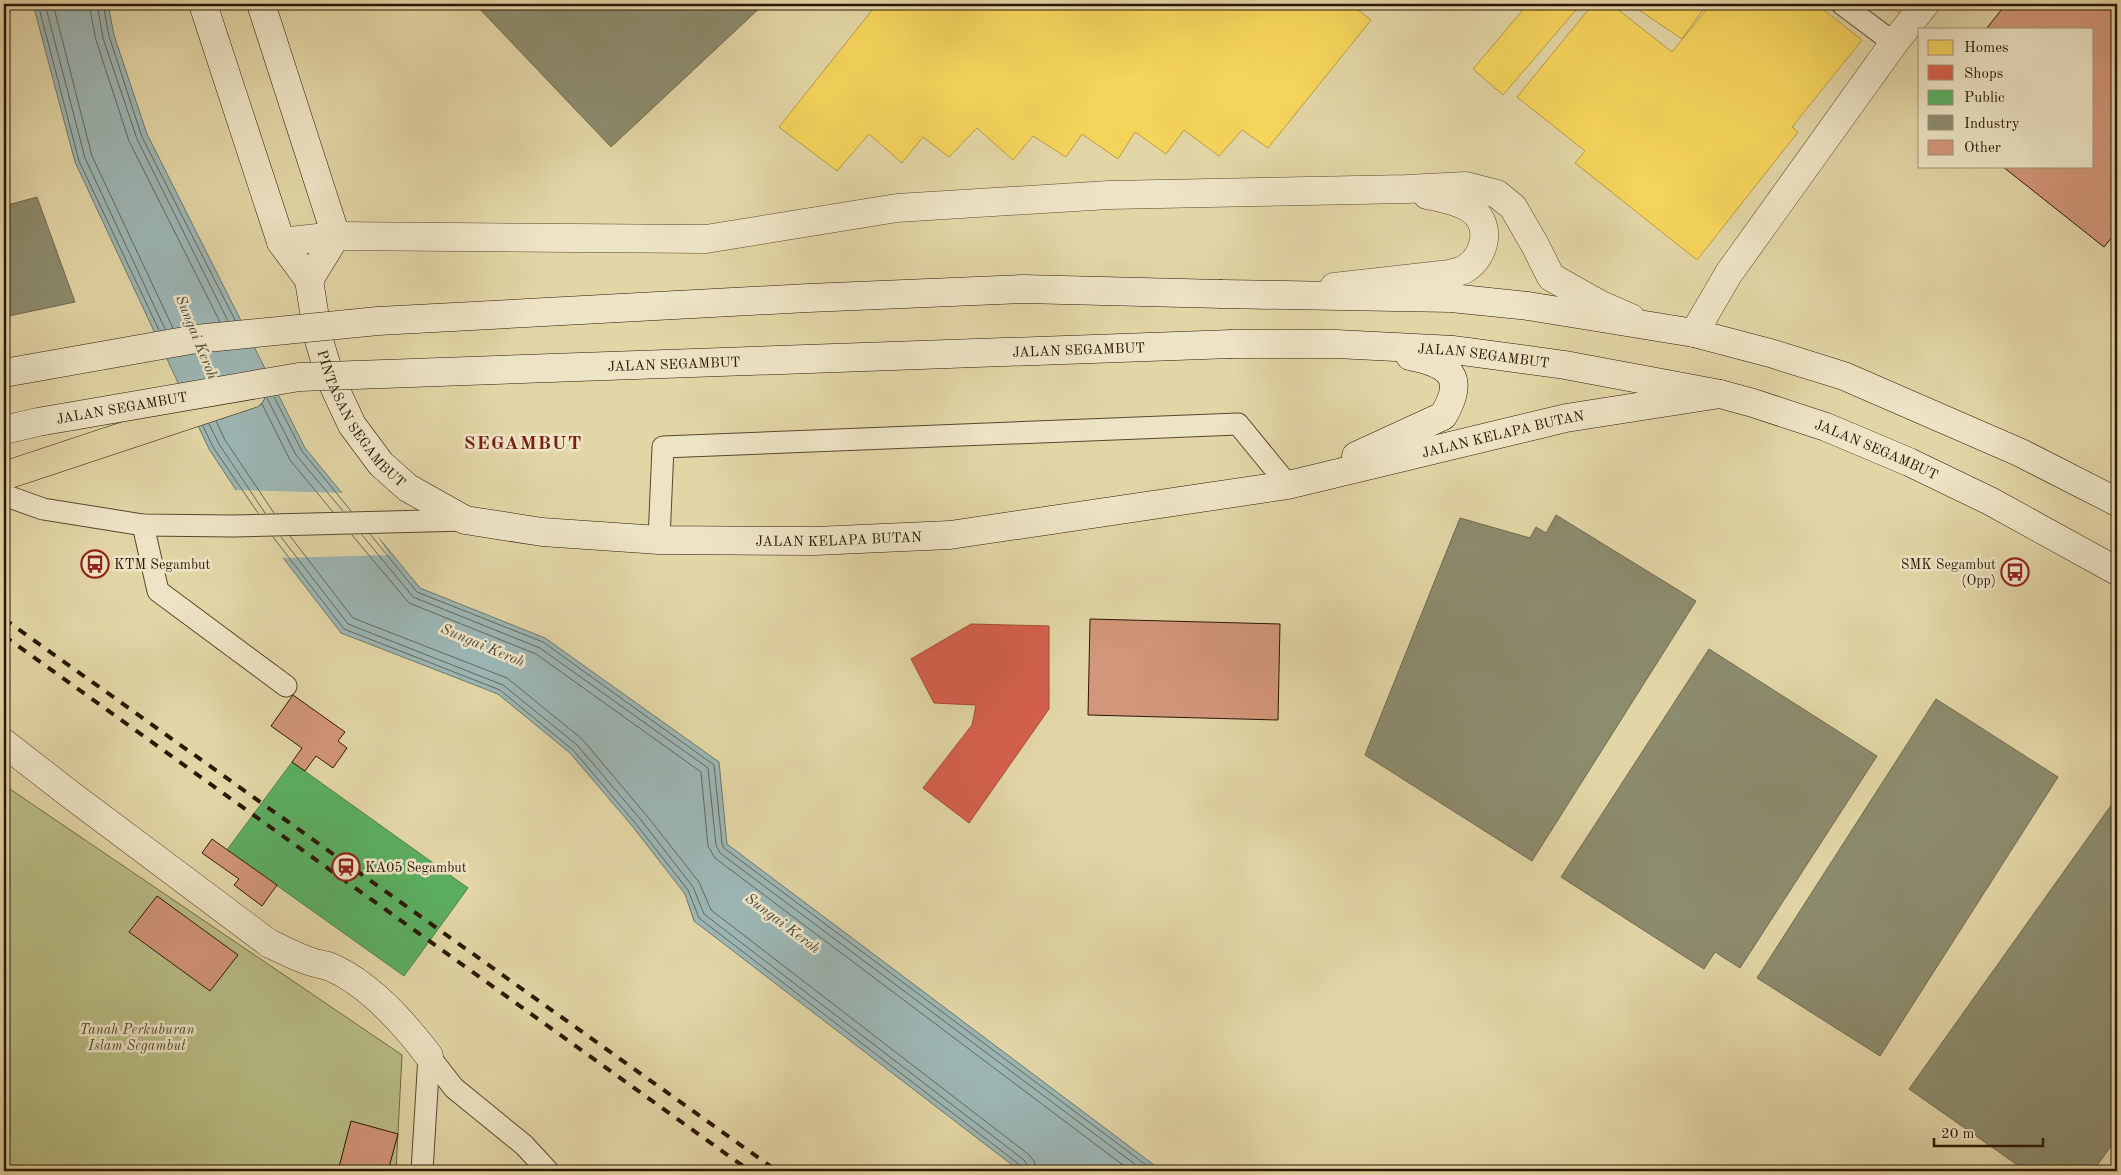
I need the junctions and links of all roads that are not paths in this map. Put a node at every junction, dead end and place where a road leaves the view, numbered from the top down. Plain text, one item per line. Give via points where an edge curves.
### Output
1 (202, 4) edge
2 (261, 4) edge
3 (1842, 4) edge
4 (1925, 4) edge
5 (1894, 43) junction
6 (1407, 189) junction
7 (336, 236) junction
8 (281, 242) junction
9 (309, 280) junction
10 (1270, 295) junction
11 (1643, 324) junction
12 (1694, 333) junction
13 (1336, 344) junction
14 (4, 373) edge
15 (300, 377) junction
16 (1720, 394) junction
17 (4, 430) edge
18 (4, 476) edge
19 (1288, 485) junction
20 (4, 494) edge
21 (2117, 502) edge
22 (465, 520) junction
23 (143, 525) junction
24 (659, 540) junction
25 (2117, 571) edge
26 (286, 686) dead end
27 (4, 743) edge
28 (429, 1056) junction
29 (422, 1171) edge
30 (548, 1171) edge

1 - 8 main road, PINTASAN SEGAMBUT
2 - 7 main road
3 - 5 lane
4 - 5 main road
5 - 12 main road via 1729,273
6 - 7 main road via 1109,195 897,208 706,239
6 - 10 main road via 1458,203 1479,216 1484,230 1483,246 1464,270
6 - 11 main road via 1466,186 1497,194 1513,207 1551,277
7 - 8 main road
7 - 9 main road
8 - 9 main road, PINTASAN SEGAMBUT
9 - 22 main road, PINTASAN SEGAMBUT via 318,337 331,380 352,425 381,464 408,488
10 - 11 main road via 1451,298
10 - 14 main road, bridge via 1023,289 378,321 196,339
11 - 12 main road
12 - 21 main road via 1844,376 2021,453
13 - 15 main road, JALAN SEGAMBUT, bridge via 1232,344
13 - 16 main road, JALAN SEGAMBUT via 1454,350 1565,365
13 - 19 main road, JALAN KELAPA BUTAN via 1432,360 1453,379 1450,404 1443,416
15 - 17 main road, JALAN SEGAMBUT, bridge
15 - 18 highway, bridge
16 - 19 main road, JALAN KELAPA BUTAN via 1566,418
16 - 25 main road, JALAN SEGAMBUT via 1826,427 1909,462 1990,501
19 - 24 main road, JALAN KELAPA BUTAN via 950,535 815,541
19 - 24 lane via 1238,424 663,447
20 - 23 lane, JALAN KELAPA BUTAN via 43,509
22 - 23 lane, JALAN KELAPA BUTAN
22 - 24 main road, JALAN KELAPA BUTAN via 542,532
23 - 26 lane via 158,591
27 - 28 main road via 270,944 329,967 358,984 408,1029
28 - 29 lane
28 - 30 lane via 454,1088 524,1145

